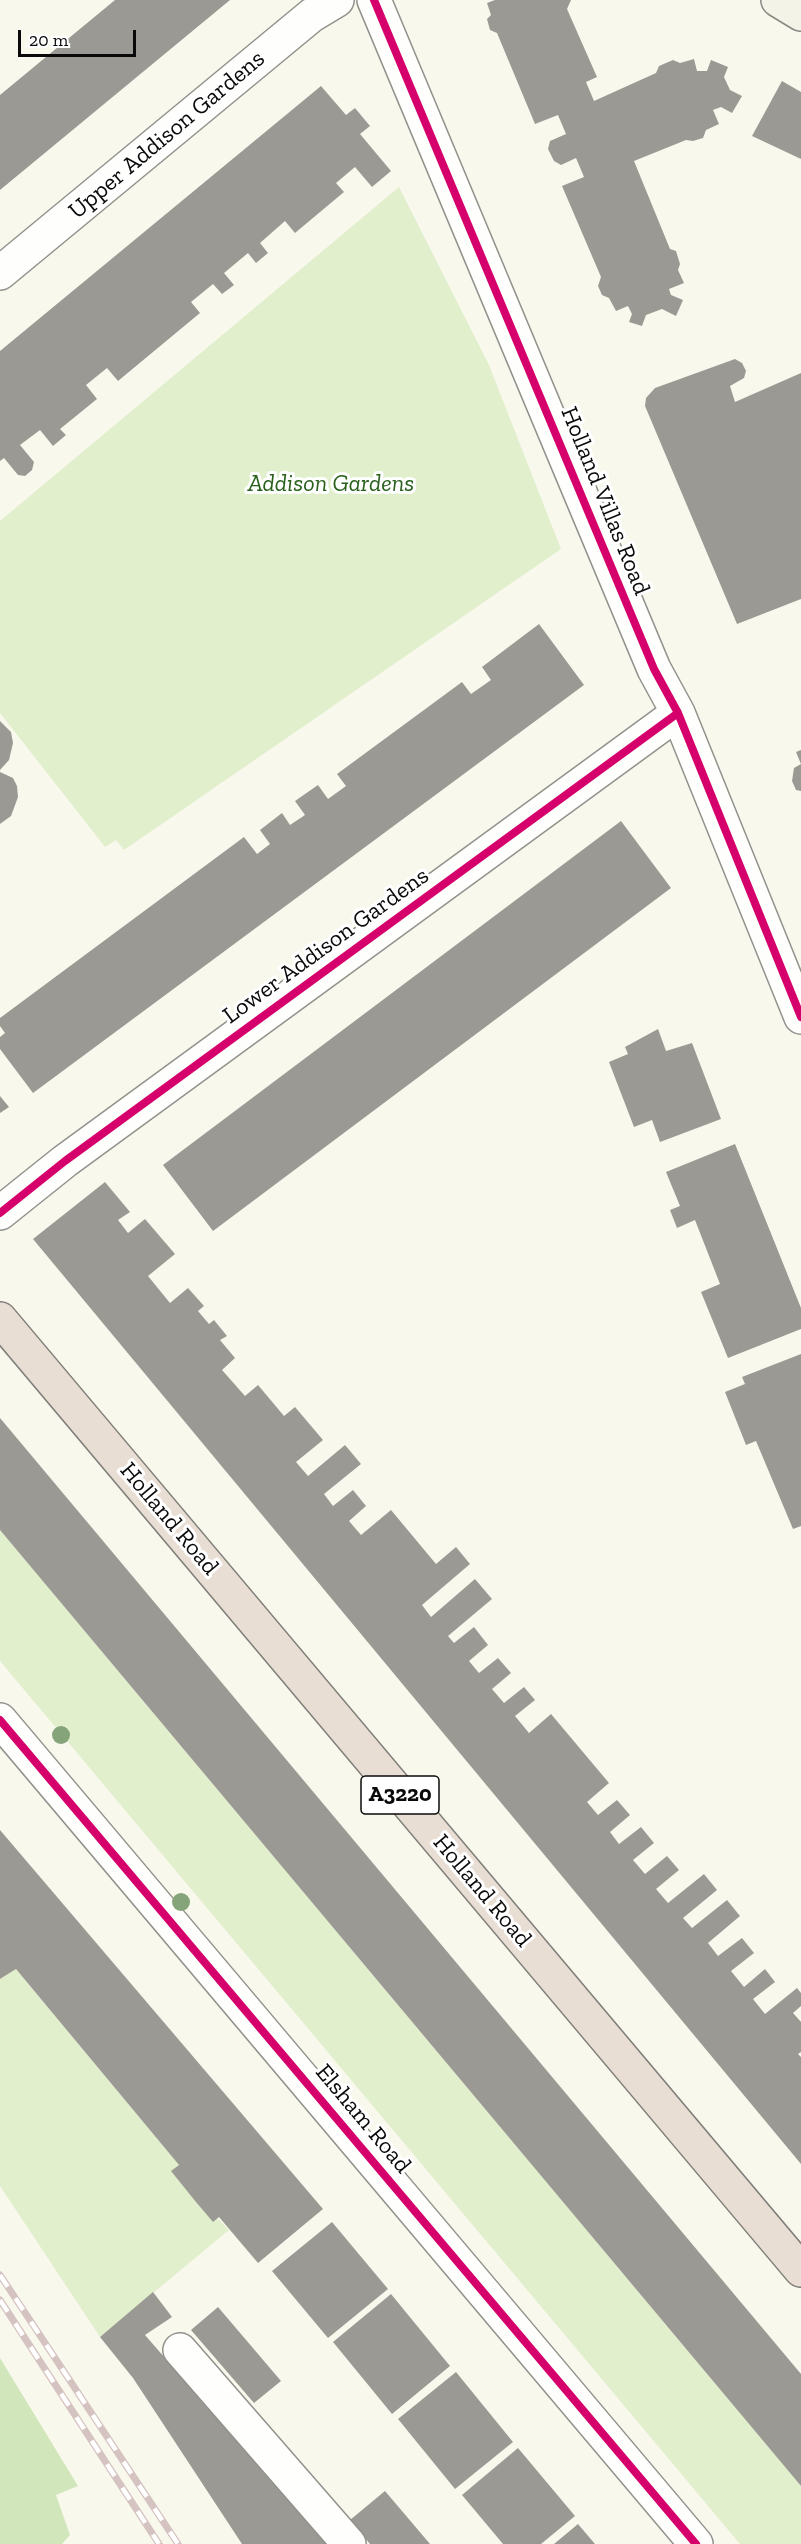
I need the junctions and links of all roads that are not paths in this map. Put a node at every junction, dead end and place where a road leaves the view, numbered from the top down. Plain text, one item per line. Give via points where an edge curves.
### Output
1 (336, 0) edge
2 (374, 0) edge
3 (778, 0) edge
4 (801, 14) edge
5 (0, 273) edge
6 (678, 713) junction
7 (801, 1017) edge
8 (0, 1213) edge
9 (0, 1319) edge
10 (0, 1720) edge
11 (801, 2270) edge
12 (180, 2350) dead end
13 (349, 2544) edge
14 (696, 2544) edge

1 - 5 street, Upper Addison Gardens via 312,15
2 - 6 street, Holland Villas Road via 654,669
3 - 4 street
6 - 7 street, Holland Villas Road
6 - 8 street, Lower Addison Gardens via 64,1161
9 - 11 highway, Holland Road / A3220
10 - 14 street, Elsham Road
12 - 13 street

